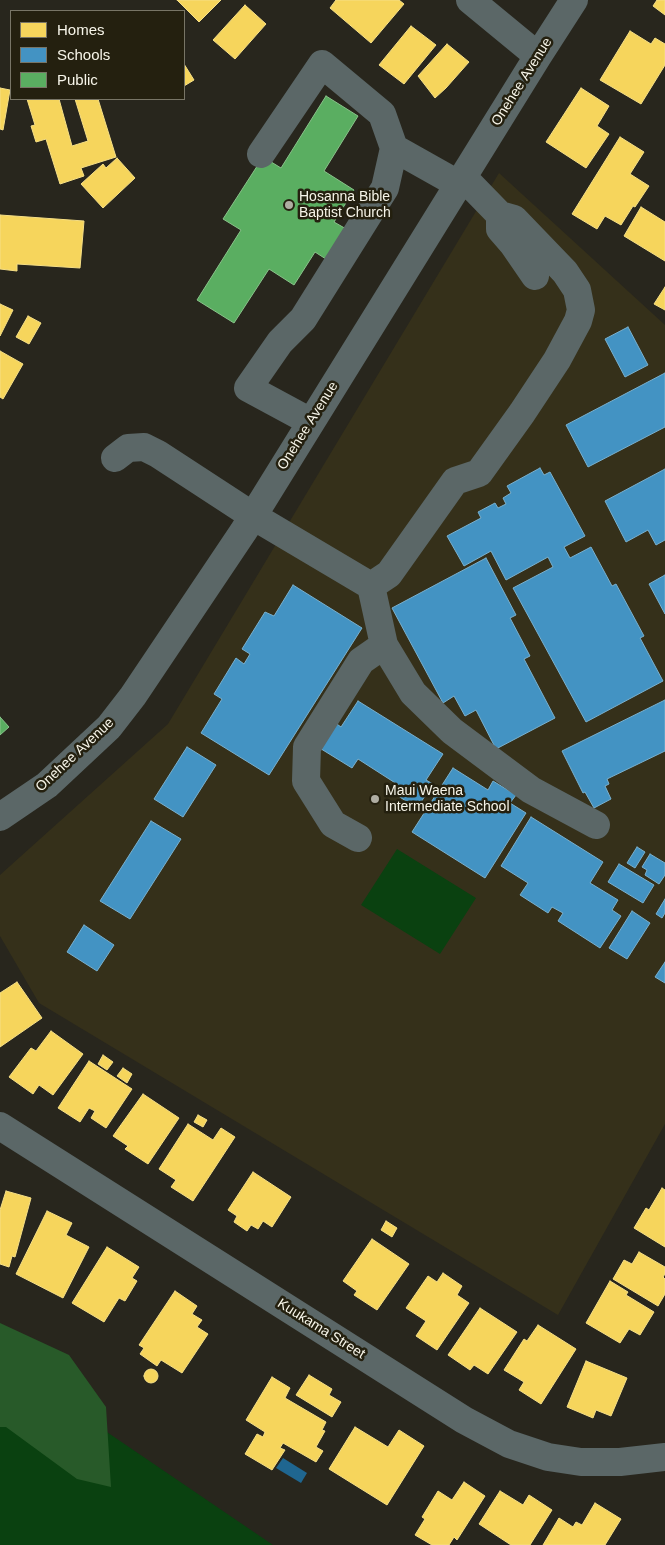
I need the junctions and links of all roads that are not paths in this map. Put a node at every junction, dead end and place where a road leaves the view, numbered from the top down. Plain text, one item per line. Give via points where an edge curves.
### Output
1 (470, 0) edge
2 (574, 0) edge
3 (538, 56) junction
4 (394, 148) junction
5 (261, 154) dead end
6 (461, 181) junction
7 (500, 215) junction
8 (535, 276) dead end
9 (311, 422) junction
10 (115, 458) dead end
11 (253, 516) junction
12 (371, 586) junction
13 (384, 645) junction
14 (0, 817) edge
15 (596, 824) dead end
16 (358, 838) dead end
17 (0, 1126) edge
18 (665, 1456) edge

1 - 3 street
2 - 3 street, Onehee Avenue
3 - 6 street, Onehee Avenue
4 - 5 street via 382,114 322,64
4 - 6 street
4 - 9 street via 385,188 303,319 280,342 248,388
6 - 7 street
6 - 9 street, Onehee Avenue
7 - 8 street via 500,229
7 - 12 street via 514,219 572,281 580,300 578,321 552,368 479,473 455,481 389,574
9 - 11 street, Onehee Avenue
10 - 11 street via 128,448 144,447
11 - 12 street
11 - 14 street, Onehee Avenue via 109,727 47,785
12 - 13 street
13 - 15 street via 413,693 452,731 531,790
13 - 16 street via 361,661 306,747 306,781 333,824
17 - 18 street, Kuukama Street via 464,1420 509,1444 548,1457 581,1462 620,1462

